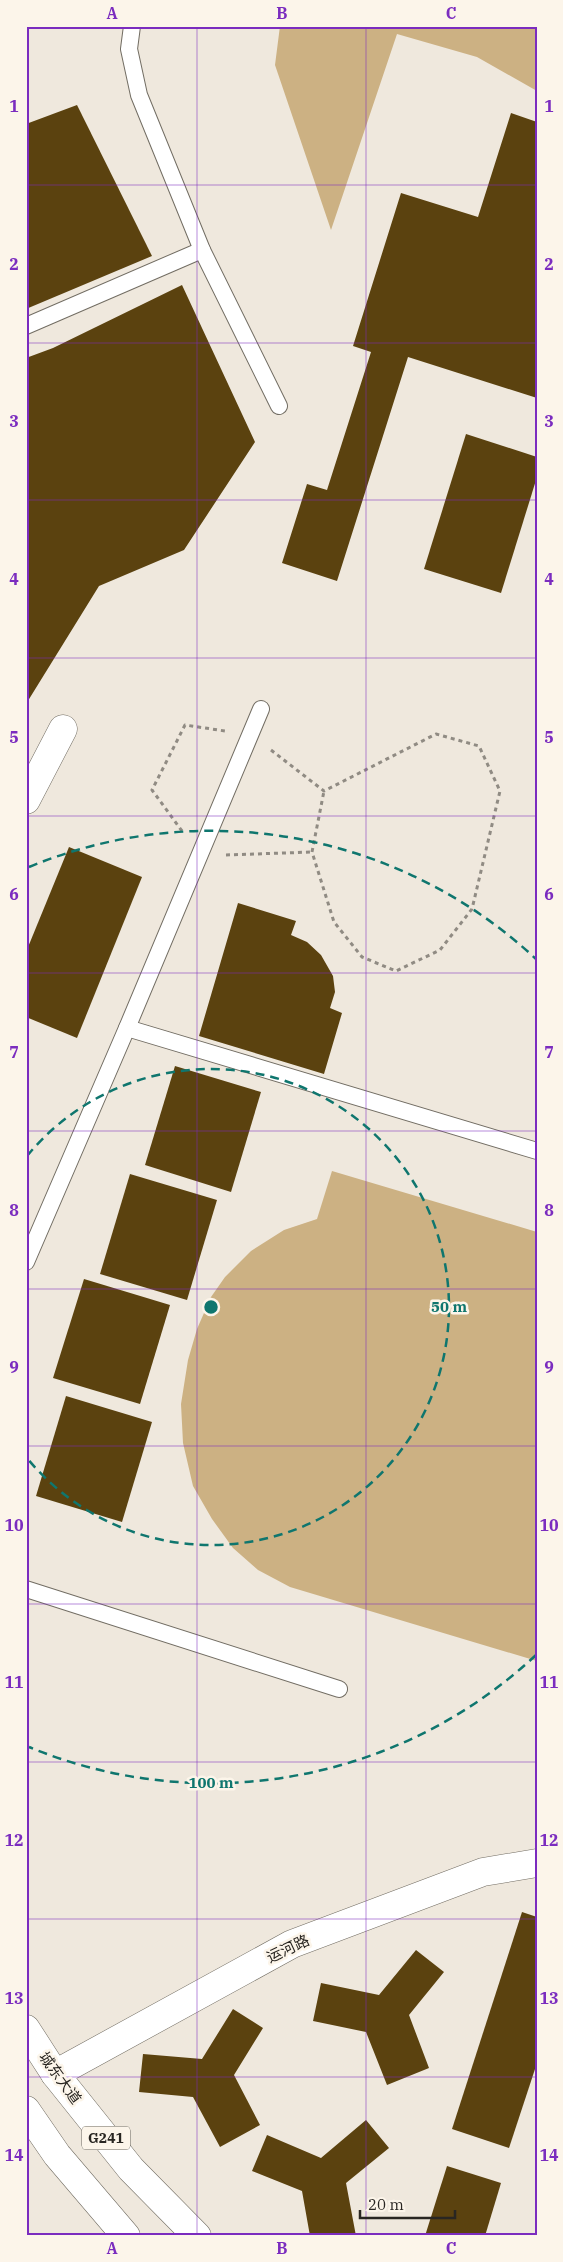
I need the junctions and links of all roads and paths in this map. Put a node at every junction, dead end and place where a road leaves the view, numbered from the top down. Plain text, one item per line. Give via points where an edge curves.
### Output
1 (132, 26) edge
2 (202, 250) junction
3 (26, 326) edge
4 (279, 406) dead end
5 (261, 709) dead end
6 (63, 729) dead end
7 (250, 734) junction
8 (324, 791) junction
9 (26, 800) edge
10 (312, 852) junction
11 (200, 856) junction
12 (127, 1028) junction
13 (537, 1151) edge
14 (26, 1262) edge
15 (26, 1589) edge
16 (339, 1689) dead end
17 (537, 1863) edge
18 (26, 2029) edge
19 (55, 2074) junction
20 (26, 2110) edge
21 (126, 2236) edge
22 (198, 2236) edge

1 - 2 lane via 129,48 139,95
2 - 3 lane
2 - 4 lane
5 - 7 lane
6 - 9 main road
7 - 8 path
7 - 11 lane
7 - 11 path via 185,725 152,790
8 - 10 path
8 - 10 path via 436,734 480,746 500,791 472,909 440,950 396,971 362,957 334,922
10 - 11 path
11 - 12 lane
12 - 13 lane
12 - 14 lane
15 - 16 lane
17 - 19 main road, 运河路 via 483,1872 292,1944
18 - 19 main road, 城东大道 / G241
19 - 22 main road, 城东大道 / G241 via 131,2169
20 - 21 main road via 57,2155

